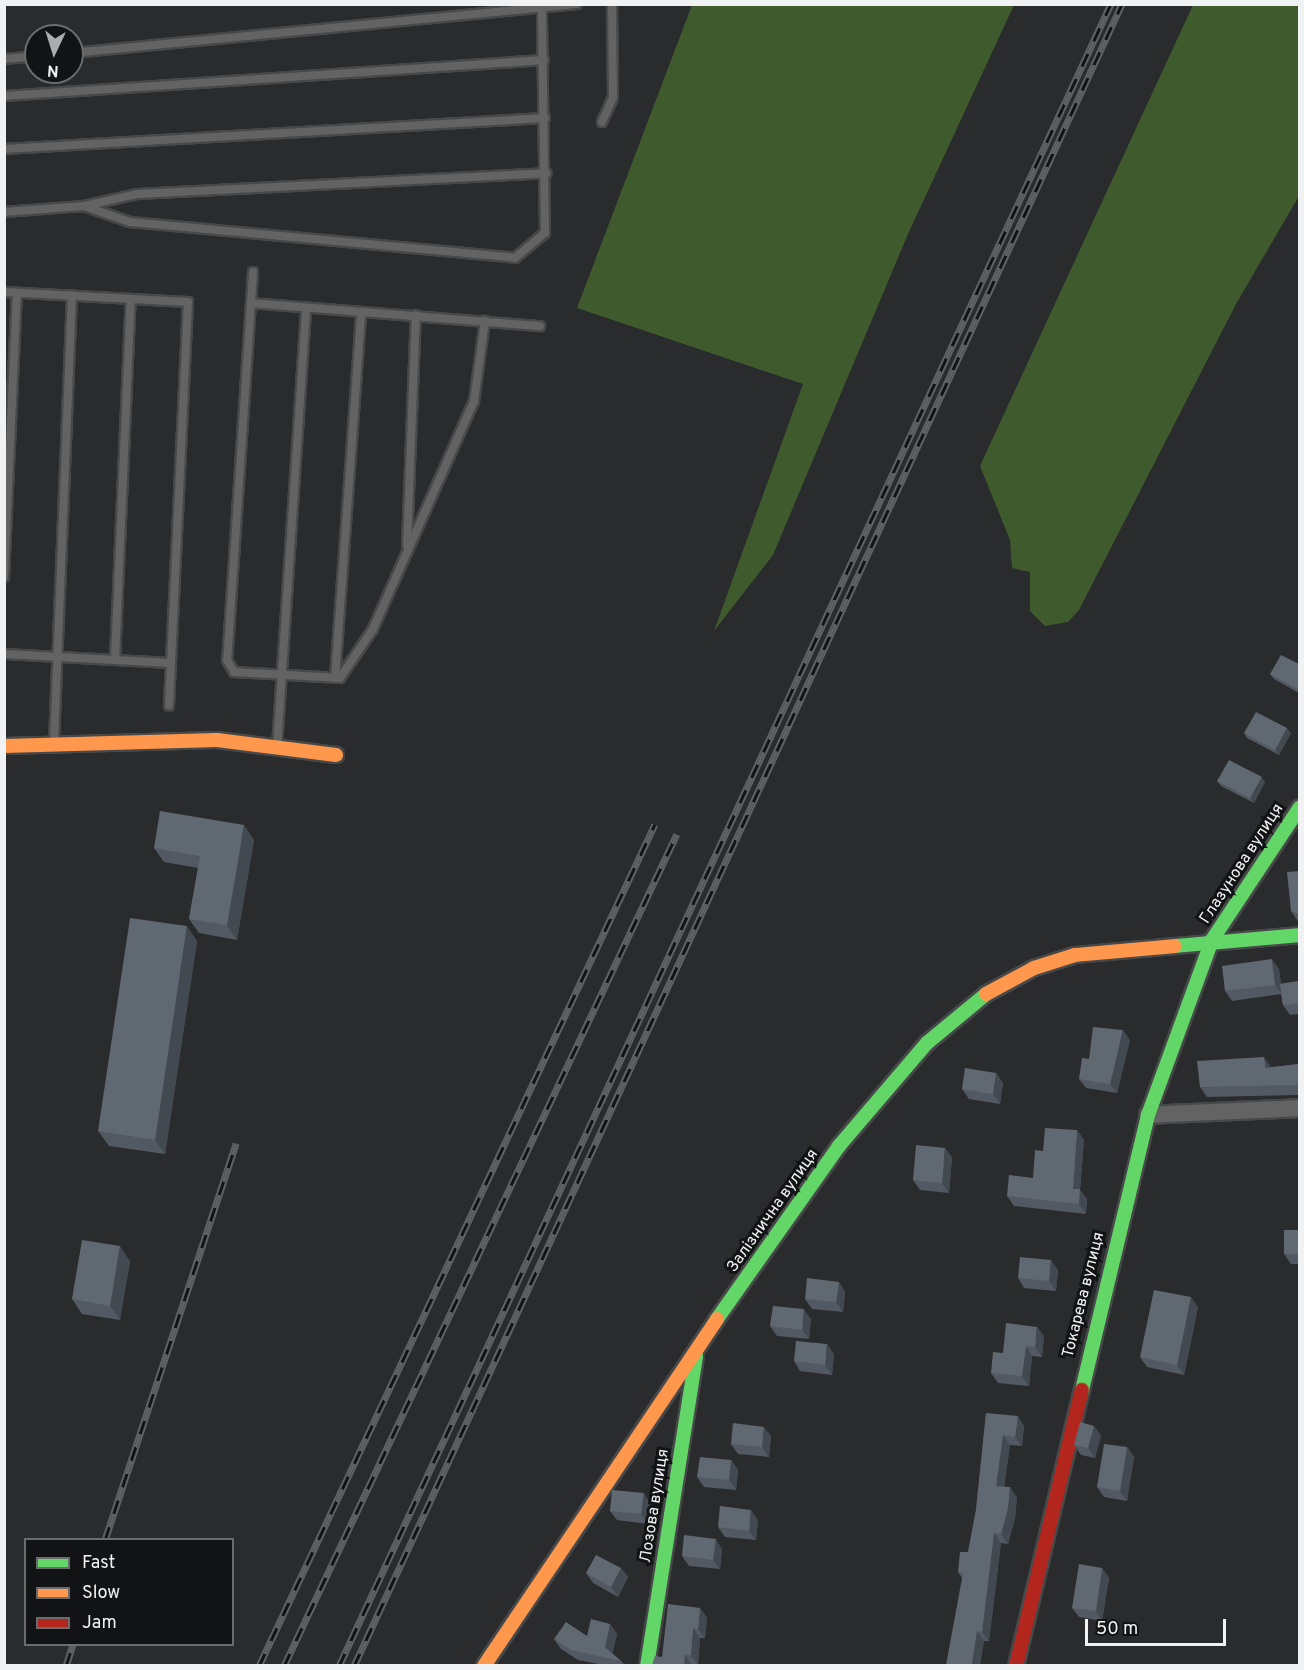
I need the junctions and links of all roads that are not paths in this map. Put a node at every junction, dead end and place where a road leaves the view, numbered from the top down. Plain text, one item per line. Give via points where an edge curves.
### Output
1 (577, 4) edge
2 (612, 4) edge
3 (542, 8) junction
4 (84, 51) edge
5 (24, 57) edge
6 (4, 59) edge
7 (544, 60) junction
8 (4, 96) edge
9 (545, 118) junction
10 (602, 122) dead end
11 (4, 149) edge
12 (546, 173) junction
13 (84, 206) junction
14 (4, 212) edge
15 (252, 272) dead end
16 (4, 292) edge
17 (17, 292) junction
18 (72, 295) junction
19 (131, 299) junction
20 (251, 303) junction
21 (306, 308) junction
22 (361, 312) junction
23 (416, 315) junction
24 (485, 321) junction
25 (540, 326) dead end
26 (407, 551) junction
27 (4, 577) edge
28 (4, 654) edge
29 (55, 654) junction
30 (115, 659) junction
31 (171, 663) junction
32 (285, 675) junction
33 (335, 678) junction
34 (169, 706) dead end
35 (4, 746) edge
36 (54, 748) junction
37 (277, 748) junction
38 (336, 754) dead end
39 (1299, 807) edge
40 (1299, 935) edge
41 (1212, 940) junction
42 (1299, 1108) edge
43 (1148, 1115) junction
44 (696, 1351) junction
45 (483, 1665) edge
46 (647, 1665) edge
47 (1016, 1665) edge

1 - 3 lane
2 - 10 lane via 613,97
3 - 4 lane
3 - 7 lane
5 - 6 lane
7 - 8 lane
7 - 9 lane
9 - 11 lane
9 - 12 lane
12 - 13 lane via 137,194
12 - 13 lane via 545,232 515,258 130,222
13 - 14 lane
15 - 20 lane
16 - 17 lane
17 - 18 lane
17 - 27 lane
18 - 19 lane
18 - 29 lane
19 - 30 lane
19 - 31 lane via 188,302
20 - 21 lane
20 - 32 lane via 227,660 234,672
21 - 22 lane
21 - 32 lane
22 - 23 lane
22 - 33 lane
23 - 24 lane
23 - 26 lane
24 - 25 lane
24 - 26 lane via 474,401
26 - 33 lane via 373,629
28 - 29 lane
29 - 30 lane
29 - 36 lane
30 - 31 lane
31 - 34 lane
32 - 33 lane
32 - 37 lane
35 - 36 street
36 - 37 street via 217,741
37 - 38 street
39 - 41 street, Глазунова вулиця
40 - 41 street, Залізнична вулиця
41 - 43 street, Токарева вулиця
41 - 44 street, Залізнична вулиця via 1075,955 1034,968 979,998 927,1043 839,1146
42 - 43 street
43 - 47 street, Токарева вулиця
44 - 45 street, Залізнична вулиця via 619,1458
44 - 46 street, Лозова вулиця

